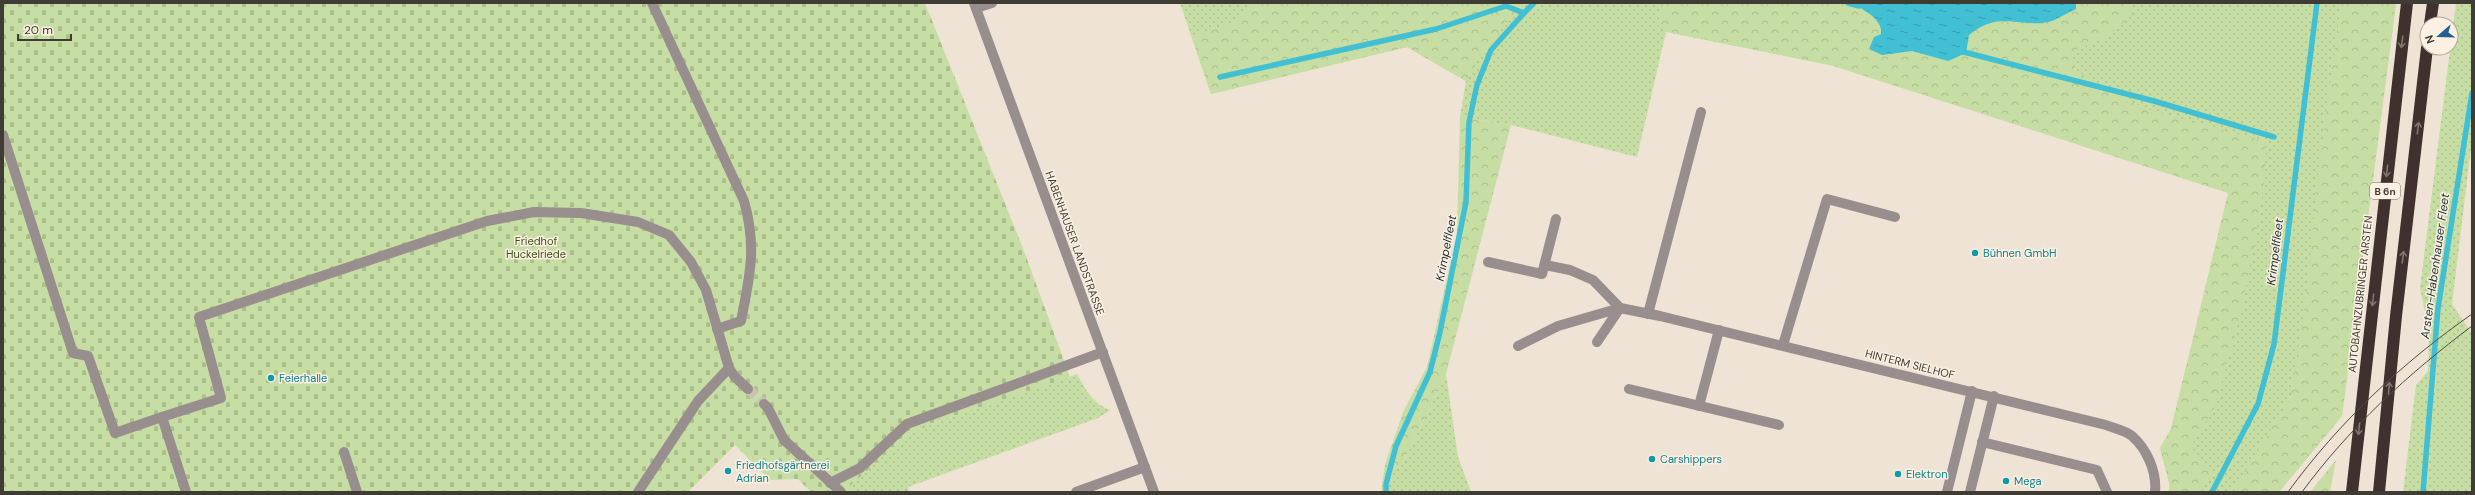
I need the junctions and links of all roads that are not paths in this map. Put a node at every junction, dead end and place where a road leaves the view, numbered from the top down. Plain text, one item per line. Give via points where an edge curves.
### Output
1 (652, 3) edge
2 (992, 3) edge
3 (2407, 3) edge
4 (2433, 3) edge
5 (975, 6) edge
6 (2431, 16) edge
7 (2427, 56) edge
8 (1701, 112) dead end
9 (3, 134) edge
10 (1895, 216) dead end
11 (1556, 218) dead end
12 (1488, 262) dead end
13 (1545, 265) junction
14 (1620, 308) junction
15 (1648, 314) junction
16 (717, 329) junction
17 (1719, 330) junction
18 (1597, 342) dead end
19 (1783, 345) junction
20 (1518, 346) dead end
21 (1103, 352) junction
22 (729, 368) junction
23 (748, 389) tunnel mouth
24 (1629, 389) dead end
25 (1972, 391) junction
26 (1994, 396) junction
27 (764, 404) tunnel mouth
28 (1699, 406) junction
29 (162, 417) junction
30 (1779, 425) dead end
31 (1982, 442) junction
32 (344, 452) dead end
33 (1145, 467) junction
34 (830, 482) junction
35 (186, 492) edge
36 (357, 492) edge
37 (638, 492) edge
38 (841, 492) edge
39 (1076, 492) edge
40 (1154, 492) edge
41 (1947, 492) edge
42 (1970, 492) edge
43 (2107, 492) edge
44 (2155, 492) edge
45 (2352, 492) edge
46 (2379, 492) edge

1 - 16 street via 744,201 751,224 753,257 741,321
2 - 5 street
3 -> 45 highway, AUTOBAHNZUBRINGER ARSTEN / B 6n
4 - 6 highway
5 - 21 street, HABENHAUSER LANDSTRASSE
46 -> 7 highway, B 6n via 2396,316
8 - 15 street
9 - 29 street via 73,353 88,356 115,433
10 - 19 street via 1827,200
11 - 13 street
12 - 13 street via 1542,274
13 - 14 street via 1570,270 1593,280
14 - 15 street, HINTERM SIELHOF
14 - 18 street
14 - 20 street via 1558,326
15 - 17 street, HINTERM SIELHOF
16 - 22 street
16 - 29 street via 706,290 691,262 669,235 638,222 581,213 534,212 487,221 199,317 221,398
17 - 19 street, HINTERM SIELHOF
17 - 28 street
19 - 25 street, HINTERM SIELHOF
21 - 33 street, HABENHAUSER LANDSTRASSE
21 - 34 street via 907,424 860,468
22 - 23 street
22 - 37 street via 698,401
24 - 28 street
25 - 26 street, HINTERM SIELHOF
25 - 41 street
26 - 31 street
26 - 44 street, HINTERM SIELHOF via 2106,425 2131,435 2142,447 2151,465 2156,483
27 - 34 street via 784,440
28 - 30 street
29 - 35 street
31 - 42 street
31 - 43 street via 2097,470
32 - 36 street
33 - 39 street
33 - 40 street, HABENHAUSER LANDSTRASSE
34 - 38 street

